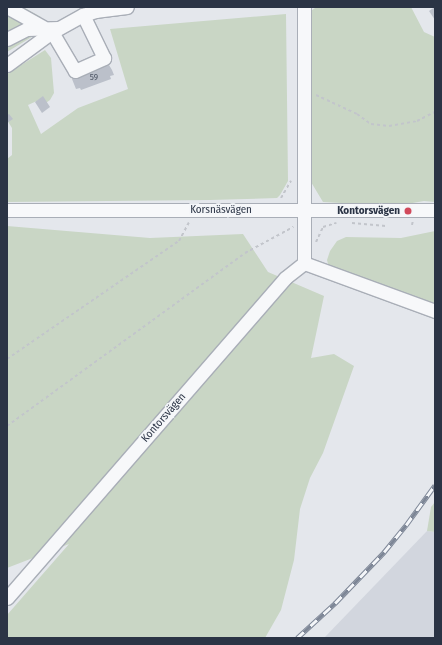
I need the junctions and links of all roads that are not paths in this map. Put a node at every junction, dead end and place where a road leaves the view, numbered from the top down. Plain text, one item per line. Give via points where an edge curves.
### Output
1 (7, 7) edge
2 (127, 7) edge
3 (304, 7) edge
4 (83, 15) junction
5 (27, 29) junction
6 (52, 29) junction
7 (7, 30) edge
8 (7, 39) edge
9 (7, 65) edge
10 (7, 210) edge
11 (435, 210) edge
12 (305, 216) junction
13 (304, 263) junction
14 (435, 311) edge
15 (7, 598) edge

1 - 6 street
2 - 4 street
3 - 12 street
4 - 6 street
4 - 6 street via 104,58 75,71
5 - 6 street
5 - 7 street
5 - 8 street
6 - 9 street
10 - 12 street, Korsnäsvägen via 195,210
11 - 12 street, Korsnäsvägen
12 - 13 street
13 - 14 street
13 - 15 street, Kontorsvägen via 285,278

